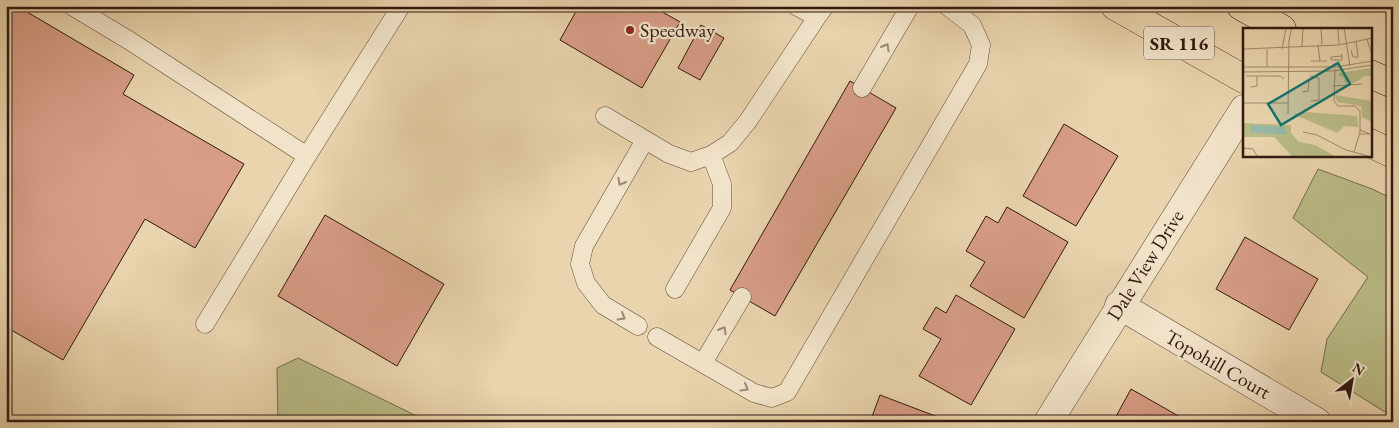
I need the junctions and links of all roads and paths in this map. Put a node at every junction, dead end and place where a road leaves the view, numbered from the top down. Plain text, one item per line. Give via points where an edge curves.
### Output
1 (72, 6) edge
2 (401, 6) edge
3 (796, 6) edge
4 (910, 6) edge
5 (947, 6) edge
6 (1115, 6) edge
7 (1241, 6) edge
8 (821, 12) edge
9 (1280, 28) edge
10 (1372, 75) edge
11 (1243, 78) edge
12 (1393, 84) edge
13 (862, 88) dead end
14 (1372, 90) edge
15 (1393, 96) edge
16 (1243, 111) edge
17 (604, 116) dead end
18 (645, 140) junction
19 (1372, 144) edge
20 (1393, 154) edge
21 (711, 155) junction
22 (307, 156) junction
23 (675, 289) dead end
24 (742, 297) dead end
25 (1119, 305) junction
26 (205, 324) dead end
27 (638, 326) dead end
28 (657, 337) dead end
29 (703, 363) junction
30 (1048, 422) edge
31 (1317, 422) edge

1 - 22 lane
2 - 22 lane
3 - 8 lane
13 -> 4 lane
29 -> 5 lane via 754,393 772,398 787,392 978,64 981,45 972,24
6 - 11 main road, SR 116
7 - 9 main road
8 - 21 lane via 748,121 730,143
10 - 12 main road
14 - 15 street
16 - 25 street, Dale View Drive
17 - 18 lane
18 - 21 lane via 691,162
18 -> 27 lane via 584,246 580,264 586,283 602,305
19 - 20 main road
21 - 23 lane via 722,184 722,208
22 - 26 lane
29 -> 24 lane
25 - 30 street, Dale View Drive
25 - 31 street, Topohill Court
28 - 29 lane

